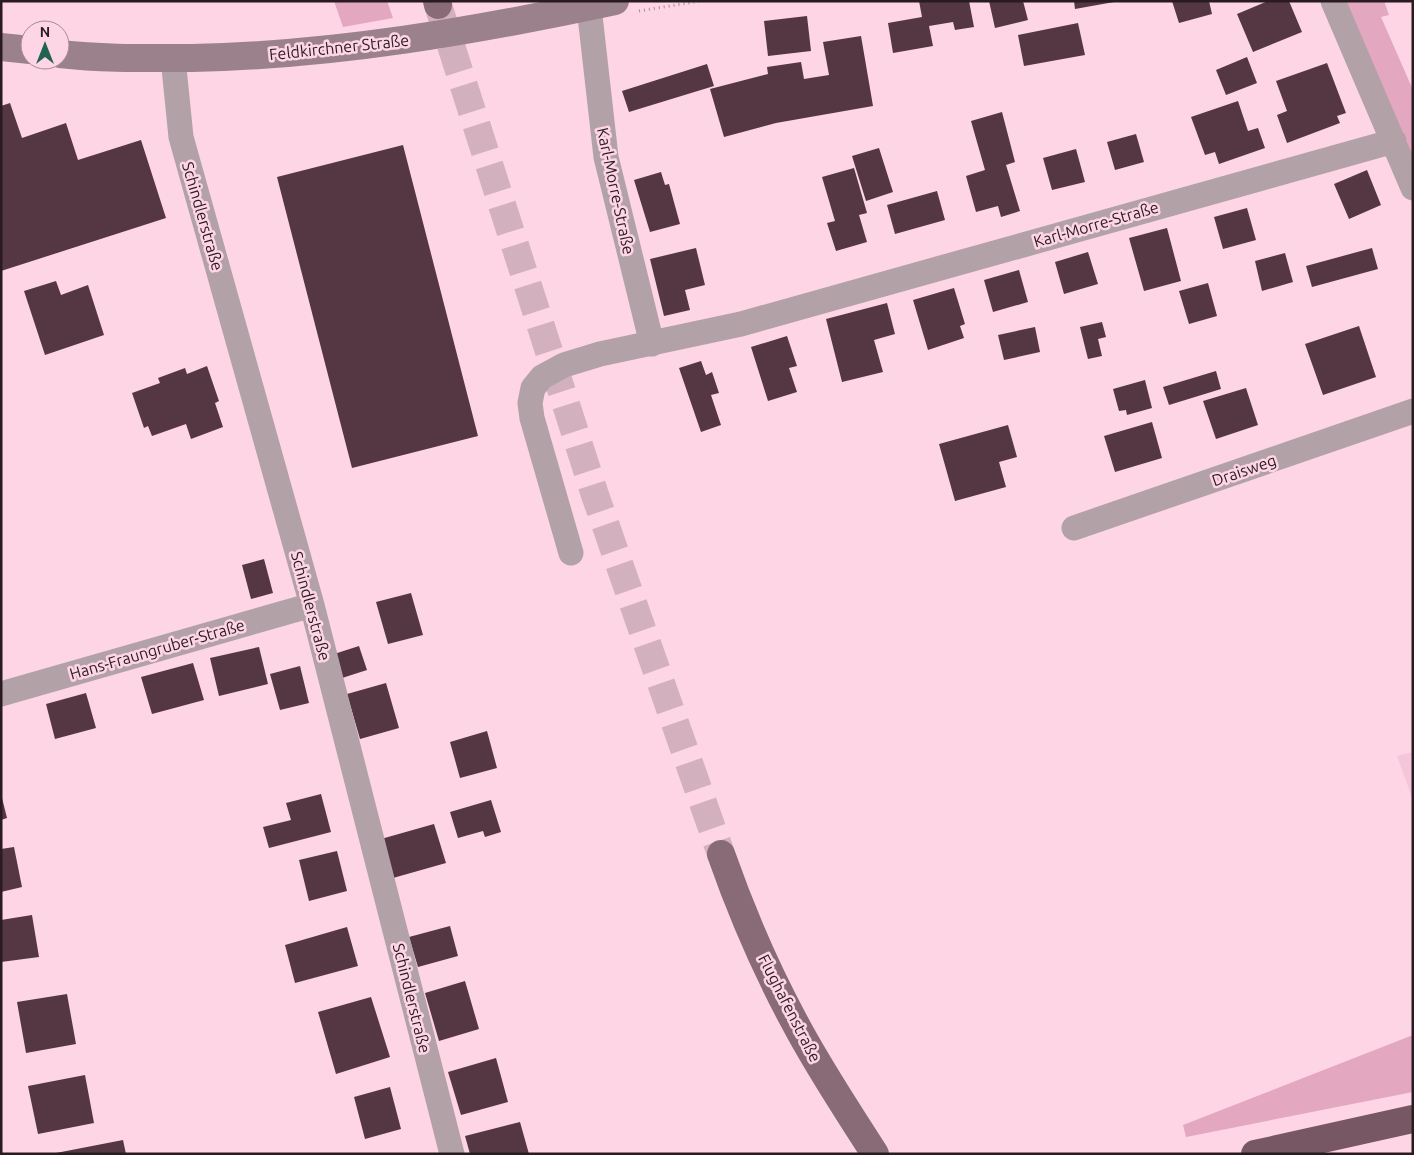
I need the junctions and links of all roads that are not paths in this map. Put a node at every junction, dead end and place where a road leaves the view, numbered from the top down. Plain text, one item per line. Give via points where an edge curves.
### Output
1 (1333, 1) edge
2 (602, 4) edge
3 (1, 47) edge
4 (20, 49) edge
5 (70, 55) edge
6 (173, 58) junction
7 (1394, 141) junction
8 (1413, 188) edge
9 (652, 344) junction
10 (1413, 411) edge
11 (1074, 528) dead end
12 (571, 553) dead end
13 (312, 605) junction
14 (1, 694) edge
15 (721, 854) tunnel mouth
16 (1413, 1119) edge
17 (452, 1154) edge
18 (875, 1154) edge
19 (1255, 1154) edge

1 - 7 street
2 - 6 street, Feldkirchner Straße via 420,38 331,50 251,57
2 - 9 street, Karl-Morre-Straße via 606,157
3 - 4 street
5 - 6 street, Feldkirchner Straße
6 - 13 street, Schindlerstraße via 181,137
7 - 8 street
7 - 9 street, Karl-Morre-Straße via 741,324
9 - 12 street, Karl-Morre-Straße via 564,365 542,377 534,388 530,402 532,418
10 - 11 street, Draisweg
13 - 14 street, Hans-Fraungruber-Straße
13 - 17 street, Schindlerstraße
15 - 18 main road, Flughafenstraße via 739,903 794,1021
16 - 19 highway

